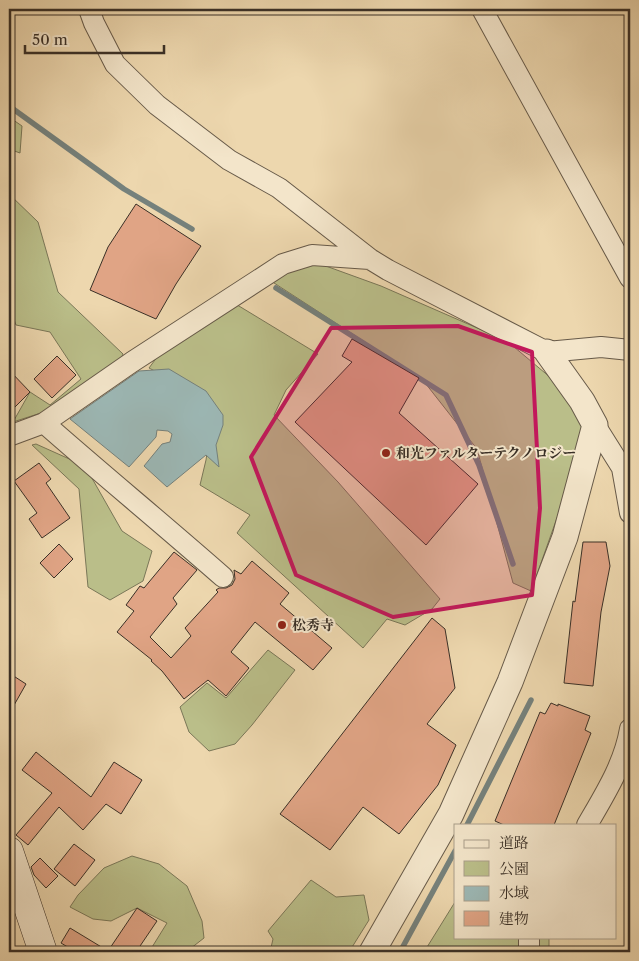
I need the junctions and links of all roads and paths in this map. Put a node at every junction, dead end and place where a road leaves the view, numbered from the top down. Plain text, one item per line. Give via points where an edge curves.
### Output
1 (89, 9) edge
2 (482, 9) edge
3 (370, 259) junction
4 (630, 278) edge
5 (630, 350) edge
6 (547, 352) junction
7 (44, 423) junction
8 (595, 425) junction
9 (9, 436) edge
10 (630, 513) edge
11 (223, 577) dead end
12 (630, 729) edge
13 (588, 824) edge
14 (9, 851) edge
15 (529, 938) edge
16 (43, 952) edge
17 (372, 952) edge
18 (529, 952) edge

1 - 3 street via 115,64 157,105 228,160 279,188
2 - 4 street
3 - 6 street
3 - 7 street via 312,255 283,264
5 - 6 street via 601,347
6 - 8 street
7 - 9 street
7 - 11 street
8 - 10 street via 622,468
8 - 17 street via 565,537 510,682 451,814
12 - 13 street via 611,784
14 - 16 main road
15 - 18 street

